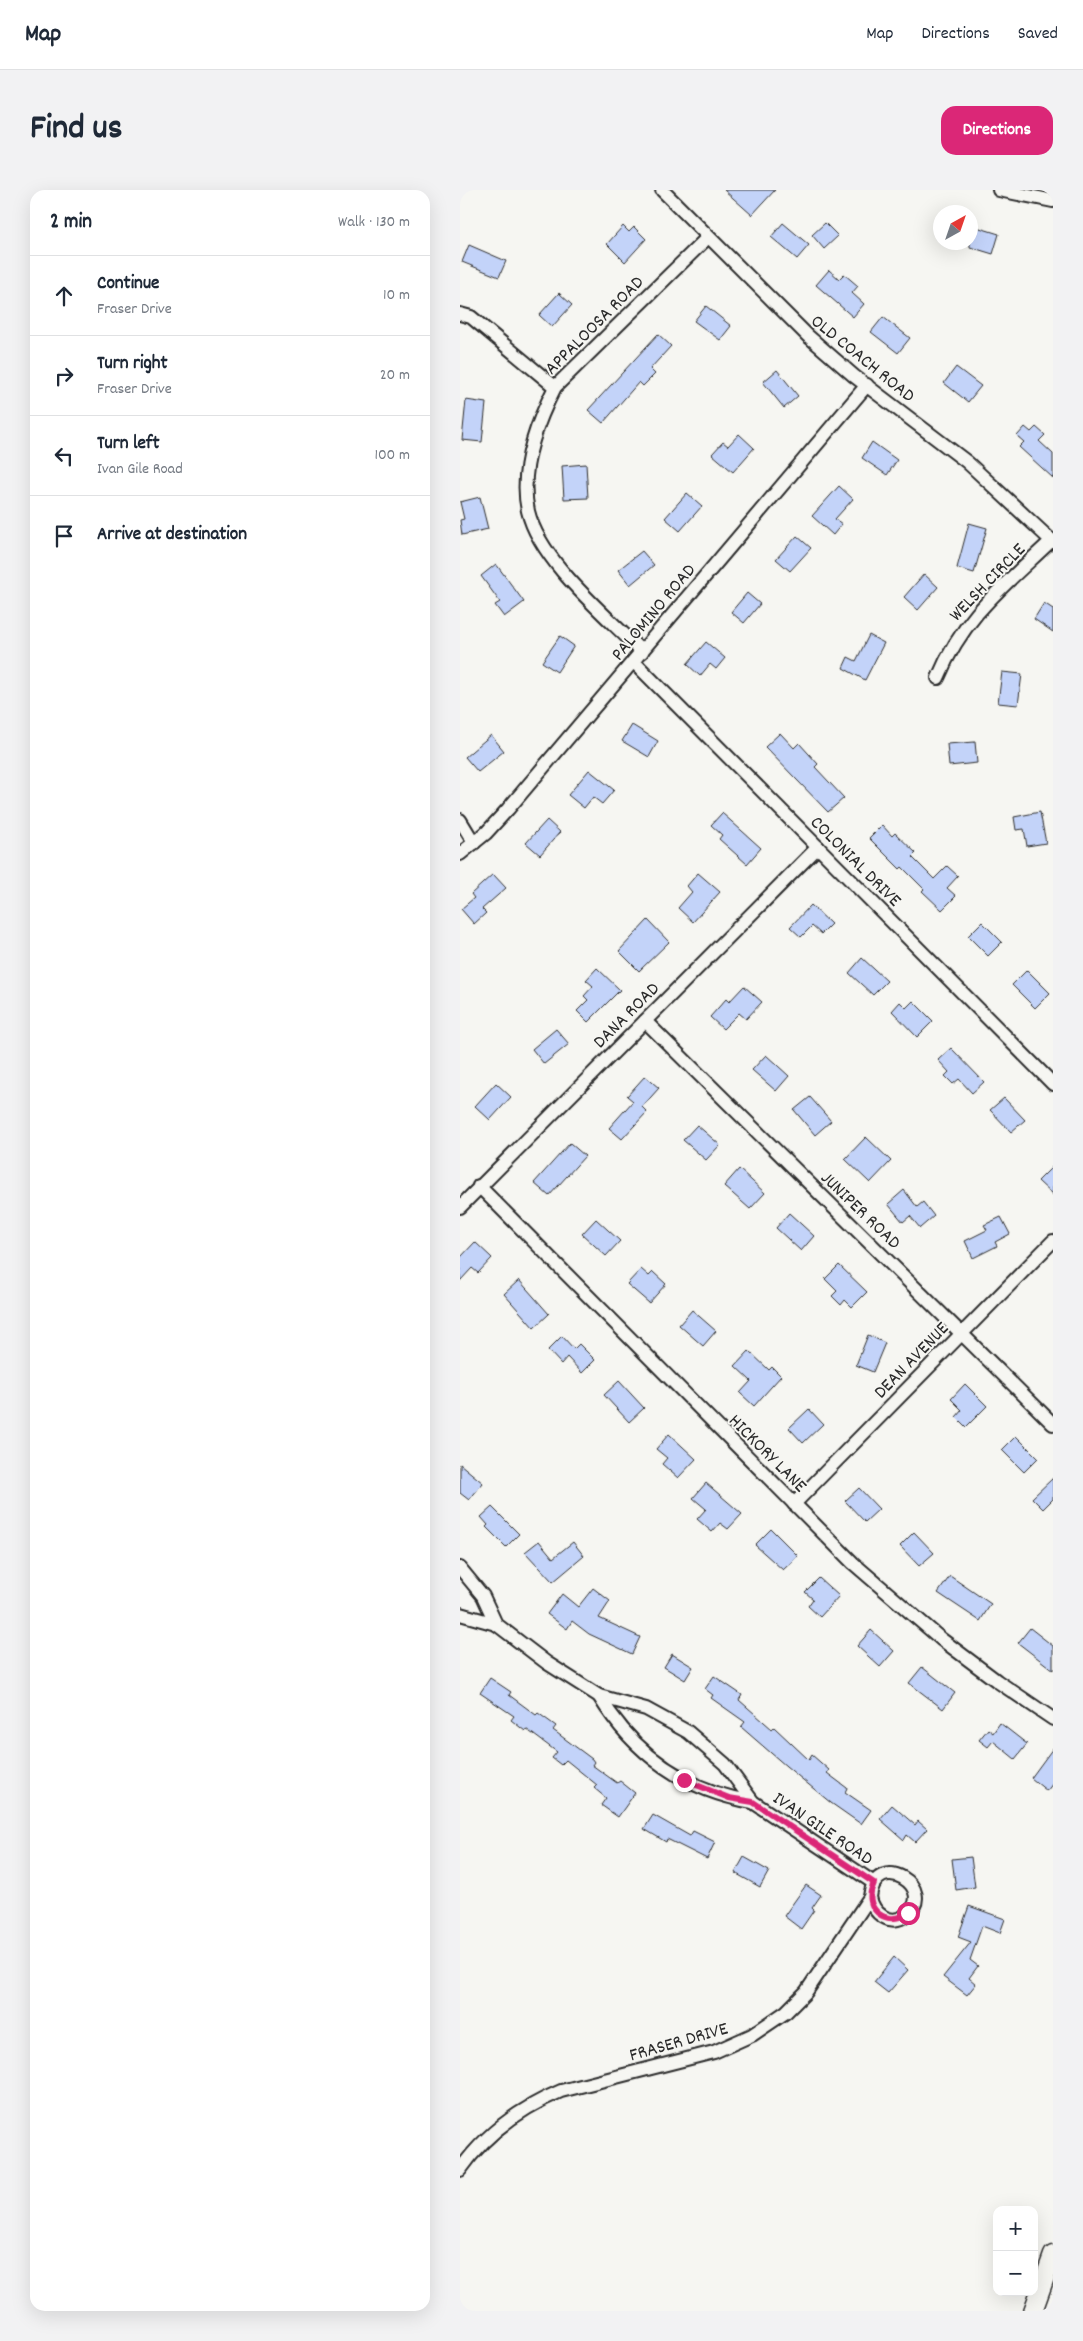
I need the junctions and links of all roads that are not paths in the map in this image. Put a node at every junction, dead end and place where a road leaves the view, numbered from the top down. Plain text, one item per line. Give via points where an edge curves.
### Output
1 (662, 190) edge
2 (999, 190) edge
3 (1053, 201) edge
4 (708, 236) junction
5 (460, 314) edge
6 (867, 385) junction
7 (555, 386) junction
8 (1052, 541) edge
9 (638, 657) junction
10 (938, 678) dead end
11 (460, 820) edge
12 (474, 843) junction
13 (818, 847) junction
14 (460, 854) edge
15 (645, 1021) junction
16 (1053, 1084) edge
17 (479, 1186) junction
18 (460, 1207) edge
19 (1053, 1241) edge
20 (962, 1334) junction
21 (1053, 1424) edge
22 (794, 1504) junction
23 (460, 1568) edge
24 (460, 1614) edge
25 (496, 1624) junction
26 (599, 1696) junction
27 (1053, 1719) edge
28 (753, 1802) junction
29 (874, 1883) junction
30 (870, 1897) junction
31 (460, 2170) edge
32 (1053, 2255) edge
33 (1033, 2311) edge

1 - 4 street, OLD COACH ROAD
2 - 3 street
4 - 6 street, OLD COACH ROAD via 808,336
4 - 7 street, APPALOOSA ROAD
5 - 7 street via 471,317
6 - 8 street, OLD COACH ROAD via 967,462
6 - 9 street, PALOMINO ROAD
7 - 9 street, APPALOOSA ROAD via 535,434 527,476 528,511 546,551
8 - 10 street, WELSH CIRCLE via 976,612 956,640
9 - 12 street, PALOMINO ROAD via 508,809
9 - 13 street, COLONIAL DRIVE
11 - 12 street
12 - 14 street, PALOMINO ROAD
13 - 15 street, DANA ROAD
13 - 16 street, COLONIAL DRIVE
15 - 17 street, DANA ROAD
15 - 20 street, JUNIPER ROAD
17 - 18 street, DANA ROAD
17 - 22 street, HICKORY LANE
19 - 20 street, DEAN AVENUE
20 - 21 street, JUNIPER ROAD
20 - 22 street, DEAN AVENUE
22 - 27 street, HICKORY LANE via 853,1563 934,1633
23 - 25 street, IVAN GILE ROAD via 483,1596
24 - 25 street, IVAN GILE ROAD
25 - 26 street, IVAN GILE ROAD via 547,1663
26 - 28 street, IVAN GILE ROAD via 646,1709 688,1732 724,1764
26 - 28 street, IVAN GILE ROAD via 627,1736 664,1768 706,1790
28 - 29 street, IVAN GILE ROAD
29 - 30 street, FRASER DRIVE
29 - 30 street via 886,1875 900,1876 912,1885 915,1900 908,1913 895,1919 880,1916 871,1905
30 - 31 street, FRASER DRIVE via 806,1992 786,2012 752,2036 714,2052 561,2091 540,2100 484,2141
32 - 33 street

